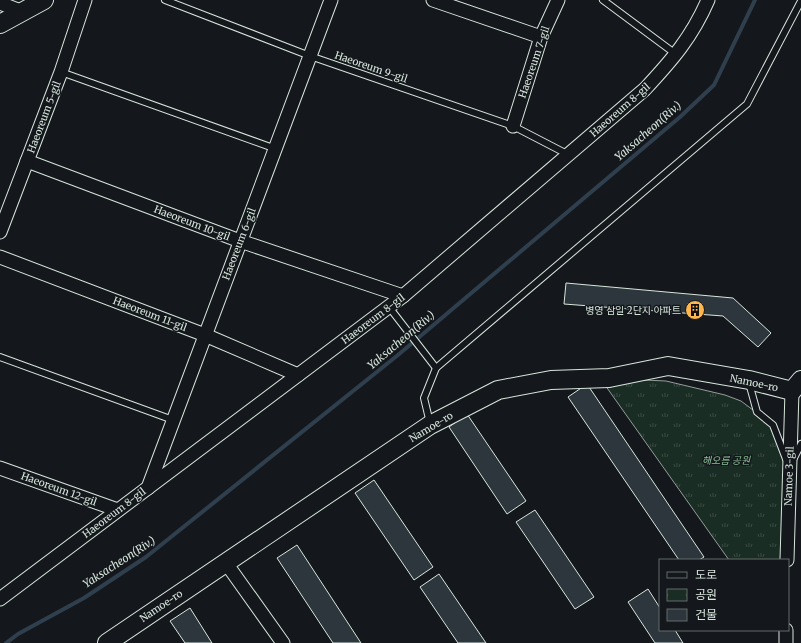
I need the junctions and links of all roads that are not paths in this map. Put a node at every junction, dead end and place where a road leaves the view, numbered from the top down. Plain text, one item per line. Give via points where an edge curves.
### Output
1 (44, 0) edge
2 (85, 0) edge
3 (165, 0) edge
4 (331, 0) edge
5 (433, 0) edge
6 (558, 0) edge
7 (603, 0) edge
8 (708, 0) edge
9 (801, 1) edge
10 (0, 3) edge
11 (23, 12) junction
12 (0, 24) edge
13 (541, 37) junction
14 (677, 55) junction
15 (310, 56) junction
16 (61, 72) junction
17 (513, 126) junction
18 (276, 149) junction
19 (569, 155) junction
20 (27, 161) junction
21 (0, 232) edge
22 (240, 241) junction
23 (0, 257) edge
24 (403, 296) junction
25 (389, 307) junction
26 (205, 335) junction
27 (0, 357) edge
28 (436, 368) junction
29 (298, 374) junction
30 (749, 380) junction
31 (798, 389) edge
32 (173, 420) junction
33 (430, 425) junction
34 (801, 444) edge
35 (789, 466) junction
36 (0, 468) edge
37 (148, 488) junction
38 (118, 510) junction
39 (787, 559) edge
40 (226, 563) junction
41 (0, 599) edge
42 (107, 643) edge
43 (283, 643) edge

1 - 11 street
2 - 16 street, Haeoreum 5-gil
3 - 15 lane, Haeoreum 9-gil
4 - 15 street, Haeoreum 6-gil
5 - 13 street
6 - 13 street, Haeoreum 7-gil
7 - 14 lane
8 - 14 street, Haeoreum 8-gil via 700,19
9 - 28 lane via 746,104
10 - 11 street
11 - 12 street
13 - 17 street, Haeoreum 7-gil
14 - 19 street, Haeoreum 8-gil via 645,89
15 - 17 lane, Haeoreum 9-gil
15 - 18 street, Haeoreum 6-gil
16 - 18 lane
16 - 20 street, Haeoreum 5-gil
17 - 19 lane, Haeoreum 9-gil
18 - 22 street, Haeoreum 6-gil
19 - 24 street, Haeoreum 8-gil
20 - 21 street, Haeoreum 5-gil
20 - 22 street, Haeoreum 10-gil
22 - 24 street, Haeoreum 10-gil
22 - 26 street, Haeoreum 6-gil
23 - 26 street, Haeoreum 11-gil
24 - 25 street, Haeoreum 8-gil
25 - 28 lane
25 - 29 street, Haeoreum 8-gil
26 - 29 street, Haeoreum 11-gil
26 - 32 street, Haeoreum 6-gil
27 - 32 lane
28 - 33 lane via 424,398
29 - 37 street, Haeoreum 8-gil
30 - 31 street, Namoe-ro
30 - 33 street, Namoe-ro via 668,366 609,378 552,380 498,390
30 - 35 lane via 757,412 773,425
31 - 35 street, Namoe 3-gil
32 - 37 street, Haeoreum 6-gil
33 - 40 street, Namoe-ro
34 - 35 lane
35 - 39 street, Namoe 3-gil
36 - 38 street, Haeoreum 12-gil
37 - 38 street, Haeoreum 8-gil
38 - 41 street, Haeoreum 8-gil
40 - 42 street, Namoe-ro
40 - 43 street

